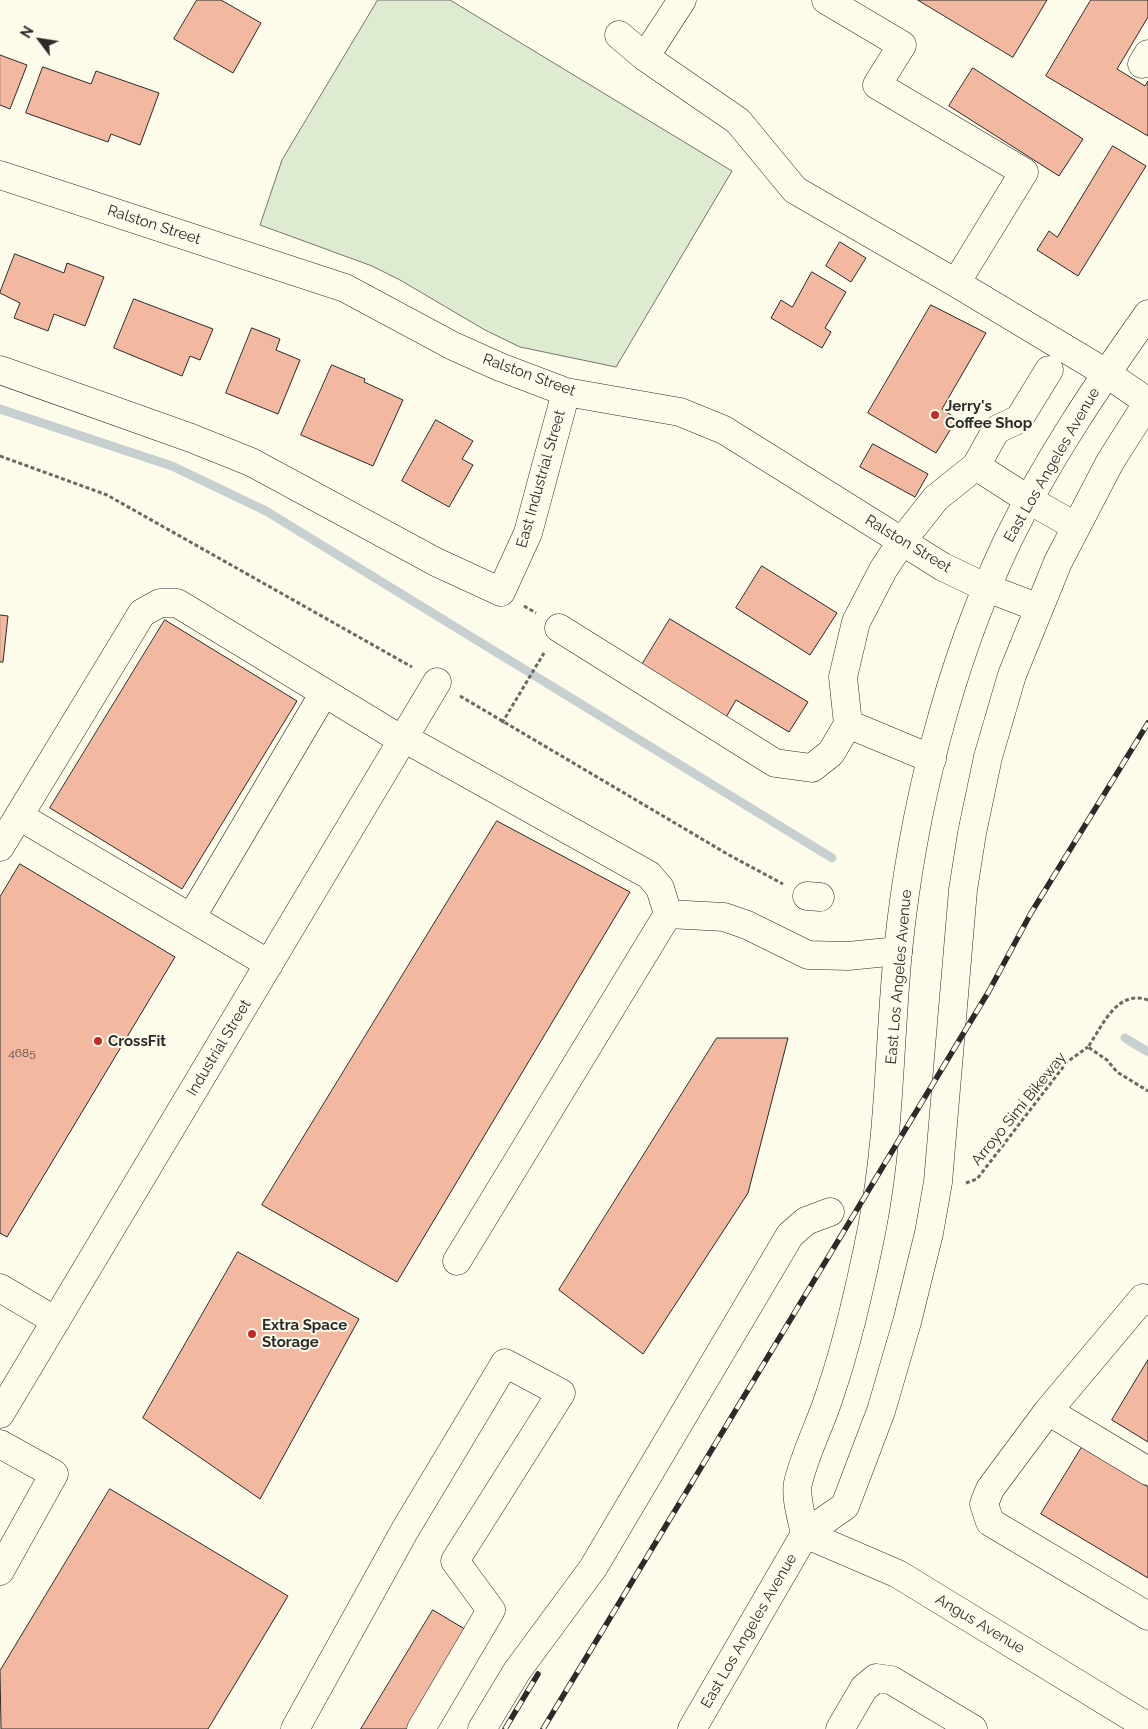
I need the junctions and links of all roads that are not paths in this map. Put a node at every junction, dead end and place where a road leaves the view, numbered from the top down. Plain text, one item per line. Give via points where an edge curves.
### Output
1 (682, 0) edge
2 (826, 0) edge
3 (619, 36) dead end
4 (645, 57) junction
5 (0, 175) edge
6 (956, 283) junction
7 (1148, 314) edge
8 (0, 370) edge
9 (1049, 370) dead end
10 (1106, 373) junction
11 (566, 392) junction
12 (1148, 402) edge
13 (976, 466) junction
14 (1029, 500) junction
15 (1075, 526) junction
16 (902, 541) junction
17 (986, 588) junction
18 (1039, 608) junction
19 (559, 628) road end
20 (437, 682) dead end
21 (324, 693) junction
22 (848, 724) junction
23 (403, 739) junction
24 (932, 759) junction
25 (19, 816) junction
26 (0, 847) edge
27 (668, 914) junction
28 (192, 918) junction
29 (898, 951) junction
30 (269, 964) junction
31 (830, 1212) dead end
32 (457, 1261) dead end
33 (0, 1288) edge
34 (1146, 1297) edge
35 (56, 1321) junction
36 (1048, 1410) junction
37 (0, 1414) edge
38 (0, 1444) edge
39 (1148, 1471) edge
40 (805, 1534) junction
41 (0, 1570) edge
42 (1148, 1616) edge
43 (1148, 1727) edge
44 (295, 1729) edge
45 (421, 1729) edge
46 (482, 1729) edge
47 (692, 1729) edge
48 (840, 1729) edge
49 (972, 1729) edge

1 - 4 main road
2 - 6 main road via 902,45 877,85 1024,172
3 - 4 main road
4 - 6 main road via 738,121 795,190
5 - 11 main road, Ralston Street via 346,288 453,346
6 - 10 main road
7 - 10 main road, East Los Angeles Avenue
8 - 11 main road, East Industrial Street via 251,462 436,562 501,592 528,533
9 - 13 main road via 1019,419 996,430
10 - 12 main road
10 - 14 main road, East Los Angeles Avenue
11 - 16 main road, Ralston Street via 680,412 724,430
12 - 15 main road, East Los Angeles Avenue
13 - 14 main road
13 - 16 main road via 936,498
14 - 15 main road
14 - 17 main road, East Los Angeles Avenue
15 - 18 main road, East Los Angeles Avenue
16 - 17 main road, Ralston Street via 943,567
16 - 22 main road via 856,622 843,677
17 - 18 main road, Ralston Street
17 - 24 main road, East Los Angeles Avenue
18 - 40 main road, East Los Angeles Avenue via 1012,675 988,757 972,833 938,1182 907,1322 881,1411 845,1506
19 - 22 main road via 775,763 812,768 831,753
20 - 23 main road, Industrial Street
21 - 23 main road
21 - 25 main road via 177,603 160,603 142,613
21 - 28 main road
22 - 24 main road
23 - 27 main road via 649,875 660,888
23 - 30 main road, Industrial Street
24 - 29 main road, East Los Angeles Avenue via 910,863
25 - 26 main road
25 - 28 main road
27 - 29 main road via 724,917 808,955 848,956
27 - 32 main road
28 - 30 main road
29 - 40 main road, East Los Angeles Avenue via 889,1103 874,1218 860,1289 831,1391 797,1485
30 - 35 main road, Industrial Street
31 - 46 main road via 806,1221 790,1235 593,1568 517,1671
33 - 35 main road
34 - 36 main road
35 - 37 main road, Industrial Street
36 - 39 main road
36 - 42 main road via 990,1489 984,1504 990,1522
38 - 41 main road via 54,1474
40 - 43 main road, Angus Avenue via 898,1574
40 - 47 main road, East Los Angeles Avenue
44 - 45 main road via 405,1530 505,1363 561,1393 455,1561 491,1610
48 - 49 main road via 864,1688 876,1678 891,1680

